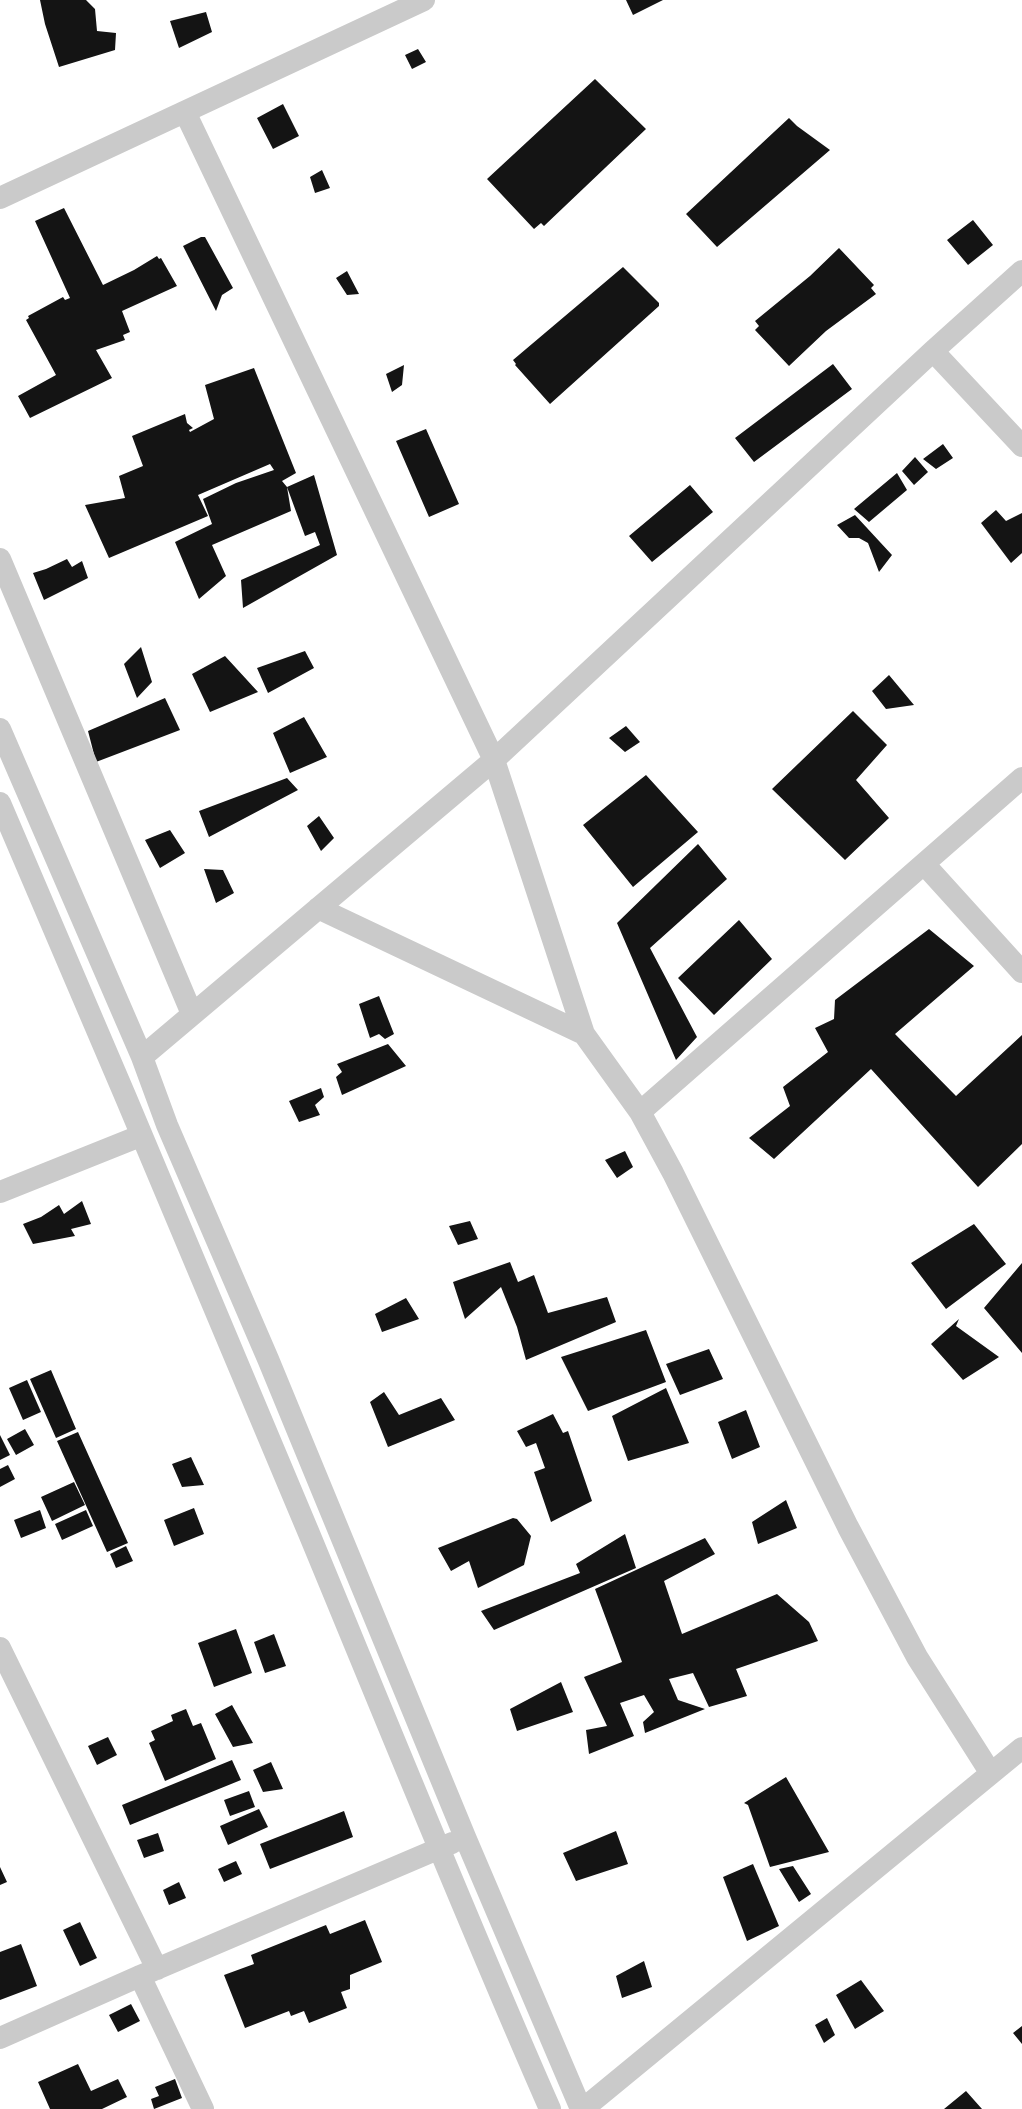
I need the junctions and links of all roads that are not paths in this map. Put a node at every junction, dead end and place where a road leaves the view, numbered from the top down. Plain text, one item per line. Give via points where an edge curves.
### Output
1 (424, 0) edge
2 (185, 112) junction
3 (0, 198) edge
4 (1022, 271) edge
5 (933, 351) junction
6 (1022, 446) edge
7 (0, 559) edge
8 (0, 729) edge
9 (494, 760) junction
10 (1022, 778) edge
11 (0, 803) edge
12 (925, 865) junction
13 (318, 908) junction
14 (1022, 972) edge
15 (192, 1014) junction
16 (584, 1034) junction
17 (142, 1056) junction
18 (640, 1112) junction
19 (140, 1136) junction
20 (0, 1192) edge
21 (0, 1648) edge
22 (1022, 1748) edge
23 (990, 1772) junction
24 (466, 1837) junction
25 (438, 1849) junction
26 (148, 1972) junction
27 (0, 2038) edge
28 (203, 2109) edge
29 (550, 2109) edge
30 (582, 2109) edge

1 - 2 street
2 - 3 street
2 - 9 street
4 - 5 street
5 - 6 street
5 - 9 street
7 - 15 street
8 - 17 street
9 - 13 street
9 - 16 street
10 - 12 street
11 - 19 street via 114,1067
12 - 14 street
12 - 18 street
13 - 15 street
13 - 16 street
15 - 17 street
16 - 18 street
17 - 24 street via 167,1125 268,1359
18 - 23 street via 848,1527 917,1656
19 - 20 street
19 - 25 street via 294,1499
21 - 26 street
22 - 23 street
23 - 30 street
24 - 25 street
24 - 30 street
25 - 26 street
25 - 29 street
26 - 27 street
26 - 28 street

